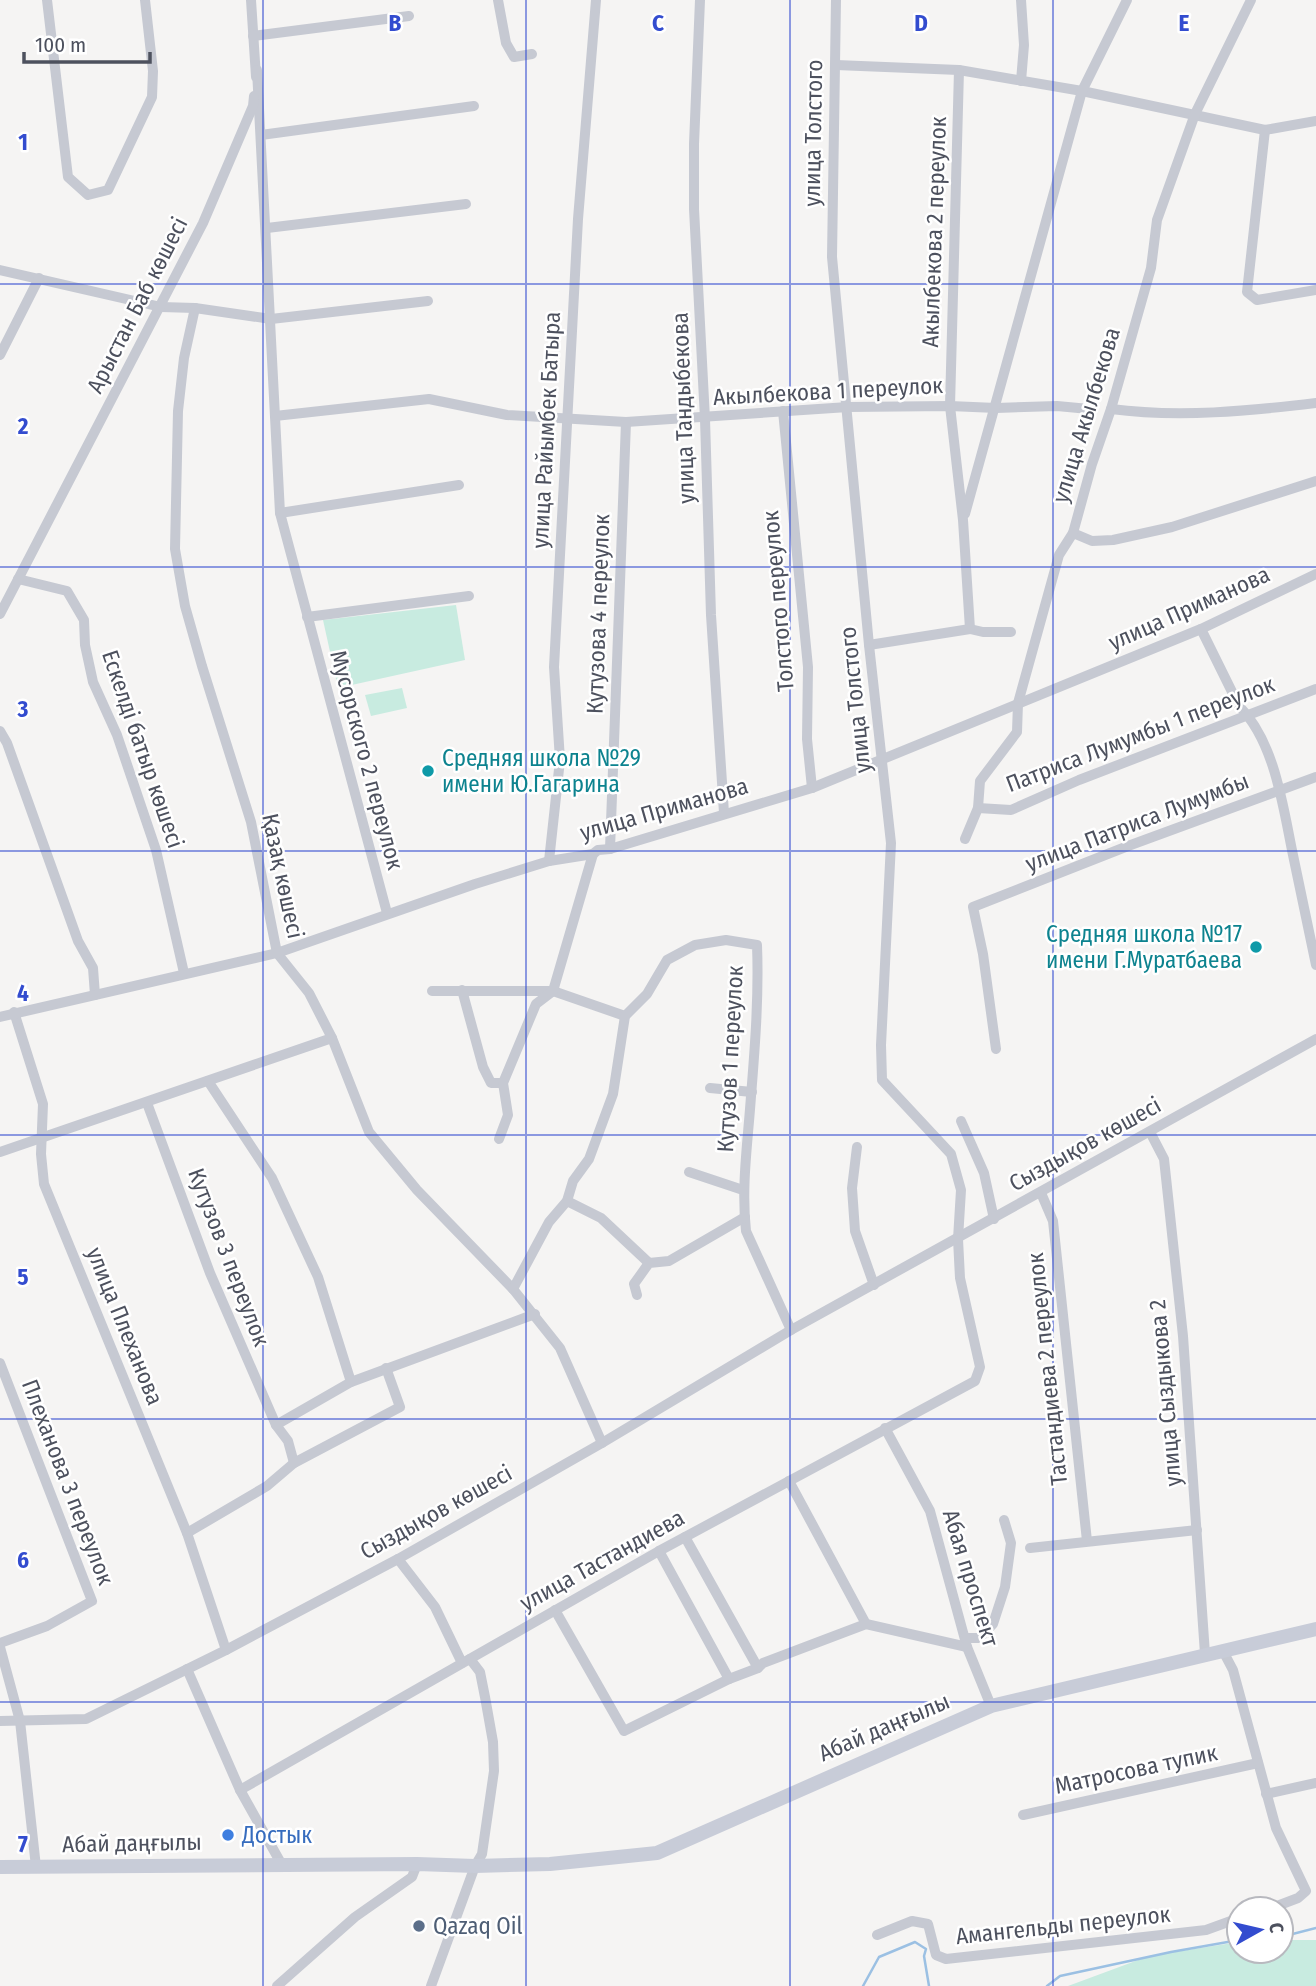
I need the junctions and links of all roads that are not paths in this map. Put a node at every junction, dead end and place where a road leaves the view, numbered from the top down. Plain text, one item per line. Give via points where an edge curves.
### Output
1 (47, 0) edge
2 (145, 0) edge
3 (251, 0) edge
4 (498, 0) edge
5 (596, 0) edge
6 (700, 0) edge
7 (836, 0) edge
8 (1021, 0) edge
9 (1127, 0) edge
10 (1251, 0) edge
11 (409, 16) dead end
12 (253, 36) junction
13 (532, 54) dead end
14 (836, 65) junction
15 (257, 70) junction
16 (959, 70) junction
17 (1021, 80) junction
18 (1082, 91) junction
19 (474, 106) dead end
20 (1195, 114) junction
21 (1316, 121) edge
22 (1265, 130) junction
23 (261, 135) junction
24 (466, 204) dead end
25 (267, 228) junction
26 (0, 270) edge
27 (39, 278) junction
28 (1316, 290) edge
29 (428, 301) dead end
30 (161, 307) junction
31 (195, 308) junction
32 (271, 319) junction
33 (0, 355) edge
34 (1316, 402) edge
35 (950, 406) junction
36 (848, 407) junction
37 (996, 408) junction
38 (1089, 409) dead end
39 (1111, 409) junction
40 (783, 411) junction
41 (275, 416) junction
42 (569, 419) junction
43 (705, 419) junction
44 (626, 422) junction
45 (975, 478) junction
46 (958, 481) junction
47 (1316, 481) edge
48 (459, 485) dead end
49 (280, 513) junction
50 (963, 520) junction
51 (1073, 533) junction
52 (1316, 574) edge
53 (18, 579) junction
54 (469, 596) dead end
55 (0, 614) edge
56 (307, 617) junction
57 (970, 629) junction
58 (1201, 629) junction
59 (1011, 632) dead end
60 (869, 645) junction
61 (1316, 689) edge
62 (1018, 703) junction
63 (1248, 715) junction
64 (0, 731) edge
65 (882, 759) junction
66 (1316, 777) edge
67 (812, 788) junction
68 (1280, 790) junction
69 (978, 808) junction
70 (724, 813) junction
71 (965, 839) dead end
72 (610, 849) junction
73 (593, 854) junction
74 (548, 862) junction
75 (387, 913) junction
76 (278, 953) junction
77 (1316, 965) edge
78 (184, 973) junction
79 (462, 990) junction
80 (432, 991) dead end
81 (553, 991) junction
82 (95, 995) junction
83 (4, 1013) edge
84 (625, 1016) junction
85 (332, 1038) junction
86 (1316, 1039) edge
87 (996, 1049) dead end
88 (208, 1081) junction
89 (503, 1083) junction
90 (710, 1088) dead end
91 (752, 1092) junction
92 (147, 1103) junction
93 (961, 1121) dead end
94 (1150, 1132) junction
95 (42, 1138) junction
96 (499, 1139) dead end
97 (857, 1147) dead end
98 (0, 1152) edge
99 (689, 1172) dead end
100 (743, 1190) junction
101 (1041, 1193) junction
102 (567, 1201) junction
103 (745, 1217) junction
104 (994, 1219) junction
105 (958, 1239) junction
106 (649, 1263) junction
107 (874, 1285) junction
108 (513, 1289) junction
109 (637, 1295) dead end
110 (534, 1314) junction
111 (791, 1330) junction
112 (0, 1363) edge
113 (980, 1367) joint
114 (386, 1368) junction
115 (351, 1382) junction
116 (276, 1425) junction
117 (885, 1428) junction
118 (602, 1443) junction
119 (294, 1463) junction
120 (789, 1481) junction
121 (1004, 1520) dead end
122 (1197, 1530) junction
123 (187, 1532) junction
124 (685, 1537) junction
125 (1087, 1541) junction
126 (1030, 1548) dead end
127 (659, 1551) junction
128 (398, 1559) junction
129 (555, 1610) junction
130 (866, 1624) junction
131 (1316, 1629) edge
132 (966, 1642) junction
133 (0, 1645) edge
134 (226, 1650) junction
135 (1223, 1651) junction
136 (1205, 1654) junction
137 (466, 1661) junction
138 (758, 1668) junction
139 (187, 1669) junction
140 (729, 1679) junction
141 (991, 1706) junction
142 (0, 1721) edge
143 (20, 1721) junction
144 (1258, 1763) junction
145 (1316, 1783) edge
146 (240, 1790) junction
147 (1266, 1794) junction
148 (1023, 1815) dead end
149 (417, 1864) junction
150 (282, 1865) junction
151 (475, 1866) junction
152 (0, 1867) edge
153 (36, 1867) junction
154 (1295, 1899) edge
155 (1225, 1923) edge
156 (877, 1935) dead end
157 (277, 1986) edge
158 (431, 1986) edge

1 - 2 street via 68,177 88,195 108,190 152,97
3 - 12 street, Арыстан Баб көшесі
4 - 13 street via 506,43 514,57
5 - 42 street, улица Райымбек Батыра via 580,187
6 - 43 street, улица Тандыбекова via 694,209
7 - 14 street, улица Толстого
8 - 17 street
9 - 18 street, Акылбекова 2 переулок
10 - 20 street, улица Акылбекова
11 - 12 street
12 - 15 street, Арыстан Баб көшесі
14 - 16 street
14 - 36 street, улица Толстого via 832,257
15 - 23 street, Мусорского 2 переулок
15 - 30 street, Арыстан Баб көшесі via 253,106 204,223
16 - 17 street
16 - 35 street, Акылбекова 2 переулок
17 - 18 street
18 - 20 street
18 - 37 street, Акылбекова 2 переулок
19 - 23 street
20 - 22 street
20 - 39 street, улица Акылбекова via 1157,220 1152,268
21 - 22 street
22 - 28 street via 1247,292 1256,300
23 - 25 street, Мусорского 2 переулок
24 - 25 street
25 - 32 street, Мусорского 2 переулок
26 - 27 street
27 - 30 street
27 - 33 street
29 - 32 street
30 - 31 street
30 - 53 street, Арыстан Баб көшесі
31 - 32 street
31 - 76 street, Қазақ көшесі via 177,411 175,549 185,606 251,822
32 - 41 street, Мусорского 2 переулок
34 - 39 street via 1183,413
35 - 36 street, Акылбекова 1 переулок
35 - 37 street, Акылбекова 1 переулок
35 - 46 street, Акылбекова 2 переулок
36 - 40 street, Акылбекова 1 переулок
36 - 60 street, улица Толстого
37 - 38 street, Акылбекова 1 переулок
37 - 45 street, Акылбекова 2 переулок
39 - 51 street, улица Акылбекова
40 - 43 street, Акылбекова 1 переулок
40 - 67 street, Толстого переулок via 808,667
41 - 42 street via 429,398 507,415
41 - 49 street, Мусорского 2 переулок
42 - 44 street, Акылбекова 1 переулок
42 - 74 street, улица Райымбек Батыра via 554,667 560,760
43 - 44 street, Акылбекова 1 переулок
43 - 70 street, улица Тандыбекова
44 - 72 street, Кутузова 4 переулок
45 - 46 street
45 - 50 street, Акылбекова 2 переулок
46 - 50 street, Акылбекова 2 переулок
47 - 51 street via 1172,527 1113,540 1092,541
48 - 49 street
49 - 56 street, Мусорского 2 переулок
50 - 57 street, Акылбекова 2 переулок
51 - 62 street, улица Акылбекова via 1059,555
52 - 58 street, улица Приманова
53 - 55 street, Арыстан Баб көшесі
53 - 78 street, Ескелді батыр көшесі via 67,591 79,608 93,682 117,735 156,850
54 - 56 street
56 - 75 street, Мусорского 2 переулок
57 - 59 street
57 - 60 street
58 - 62 street, улица Приманова
58 - 63 street via 1239,706
60 - 65 street, улица Толстого
61 - 63 street, Патриса Лумумбы 1 переулок
62 - 65 street, улица Приманова
62 - 69 street, улица Акылбекова via 1017,732 980,781
63 - 68 street
63 - 69 street, Патриса Лумумбы 1 переулок via 1011,810
64 - 82 street via 78,942 93,968
65 - 67 street, улица Приманова
65 - 105 street, улица Толстого via 891,843 882,1080 951,1154 961,1191
66 - 68 street, улица Патриса Лумумбы
67 - 70 street, улица Приманова
68 - 77 street
68 - 87 street, улица Патриса Лумумбы via 972,907
69 - 71 street, улица Акылбекова
70 - 72 street, улица Приманова
72 - 73 street, улица Приманова
73 - 74 street, улица Приманова
73 - 81 street
74 - 75 street, улица Приманова
75 - 76 street, улица Приманова
76 - 78 street, улица Приманова
76 - 85 street, Қазақ көшесі via 309,993
78 - 82 street, улица Приманова
79 - 80 street
79 - 81 street
79 - 89 street via 482,1067 491,1083
81 - 84 street
81 - 89 street via 536,1004
82 - 83 street, улица Приманова
83 - 95 street, улица Плеханова via 43,1104
84 - 91 street, Кутузов 1 переулок via 646,994 667,960 695,945 726,940 757,946
84 - 102 street via 612,1094 589,1159 573,1181
85 - 88 street
85 - 108 street, Қазақ көшесі via 369,1132 417,1190
86 - 94 street, Сыздықов көшесі
88 - 92 street
88 - 115 street via 272,1178 318,1277
89 - 96 street via 508,1115
90 - 91 street
91 - 100 street, Кутузов 1 переулок
92 - 95 street
92 - 116 street, Кутузов 3 переулок via 209,1273
93 - 104 street via 984,1173
94 - 101 street, Сыздықов көшесі
94 - 122 street, улица Сыздыкова 2 via 1164,1159
95 - 98 street
95 - 123 street, улица Плеханова via 44,1184
97 - 107 street via 852,1188 855,1231
99 - 100 street
100 - 103 street, Кутузов 1 переулок
101 - 104 street, Сыздықов көшесі
101 - 125 street, Тастандиева 2 переулок via 1053,1221
102 - 106 street via 601,1218
102 - 108 street via 550,1222
103 - 106 street via 668,1261
103 - 111 street, Кутузов 1 переулок via 746,1231
104 - 105 street, Сыздықов көшесі
105 - 107 street, Сыздықов көшесі
105 - 113 street, улица Толстого via 960,1278
106 - 109 street via 634,1284
107 - 111 street, Сыздықов көшесі
108 - 110 street, Қазақ көшесі
110 - 114 street
110 - 118 street, Қазақ көшесі via 560,1348
111 - 118 street, Сыздықов көшесі
112 - 133 street, Плеханова 3 переулок via 92,1601
113 - 117 street, улица Тастандиева via 975,1381
114 - 115 street
114 - 119 street via 400,1407
115 - 116 street
116 - 119 street, Кутузов 3 переулок via 288,1441
117 - 120 street, улица Тастандиева
117 - 132 street, Абая проспект via 930,1511
118 - 128 street, Сыздықов көшесі
119 - 123 street via 267,1486
120 - 124 street, улица Тастандиева
120 - 130 street
121 - 132 street via 1011,1543 1005,1587 993,1624 979,1638
122 - 125 street
122 - 136 street, улица Сыздыкова 2
123 - 134 street, улица Плеханова
124 - 127 street, улица Тастандиева
124 - 138 street
125 - 126 street
127 - 129 street, улица Тастандиева
127 - 140 street
128 - 134 street, Сыздықов көшесі
128 - 137 street via 435,1607
129 - 137 street, улица Тастандиева
129 - 140 street via 624,1731
130 - 132 street
130 - 138 street
131 - 135 street, Абай даңғылы
132 - 141 street, Абая проспект
133 - 143 street
134 - 139 street, Сыздықов көшесі
135 - 136 street, Абай даңғылы
135 - 144 street via 1233,1670
136 - 141 street, Абай даңғылы
137 - 146 street, улица Тастандиева
137 - 151 street via 480,1672 494,1761 488,1820
138 - 140 street
139 - 143 street, Сыздықов көшесі via 86,1719
139 - 146 street
141 - 151 street, Абай даңғылы via 657,1853
142 - 143 street, Сыздықов көшесі
143 - 153 street
144 - 147 street
144 - 148 street, Матросова тупик
145 - 147 street
146 - 150 street
147 - 154 street via 1276,1828 1306,1891
149 - 150 street, Абай даңғылы
149 - 151 street, Абай даңғылы
149 - 157 street via 411,1877 355,1917
150 - 153 street, Абай даңғылы
151 - 158 street
152 - 153 street, Абай даңғылы
155 - 156 street, Амангельды переулок via 1206,1930 946,1959 936,1955 928,1924 912,1921

